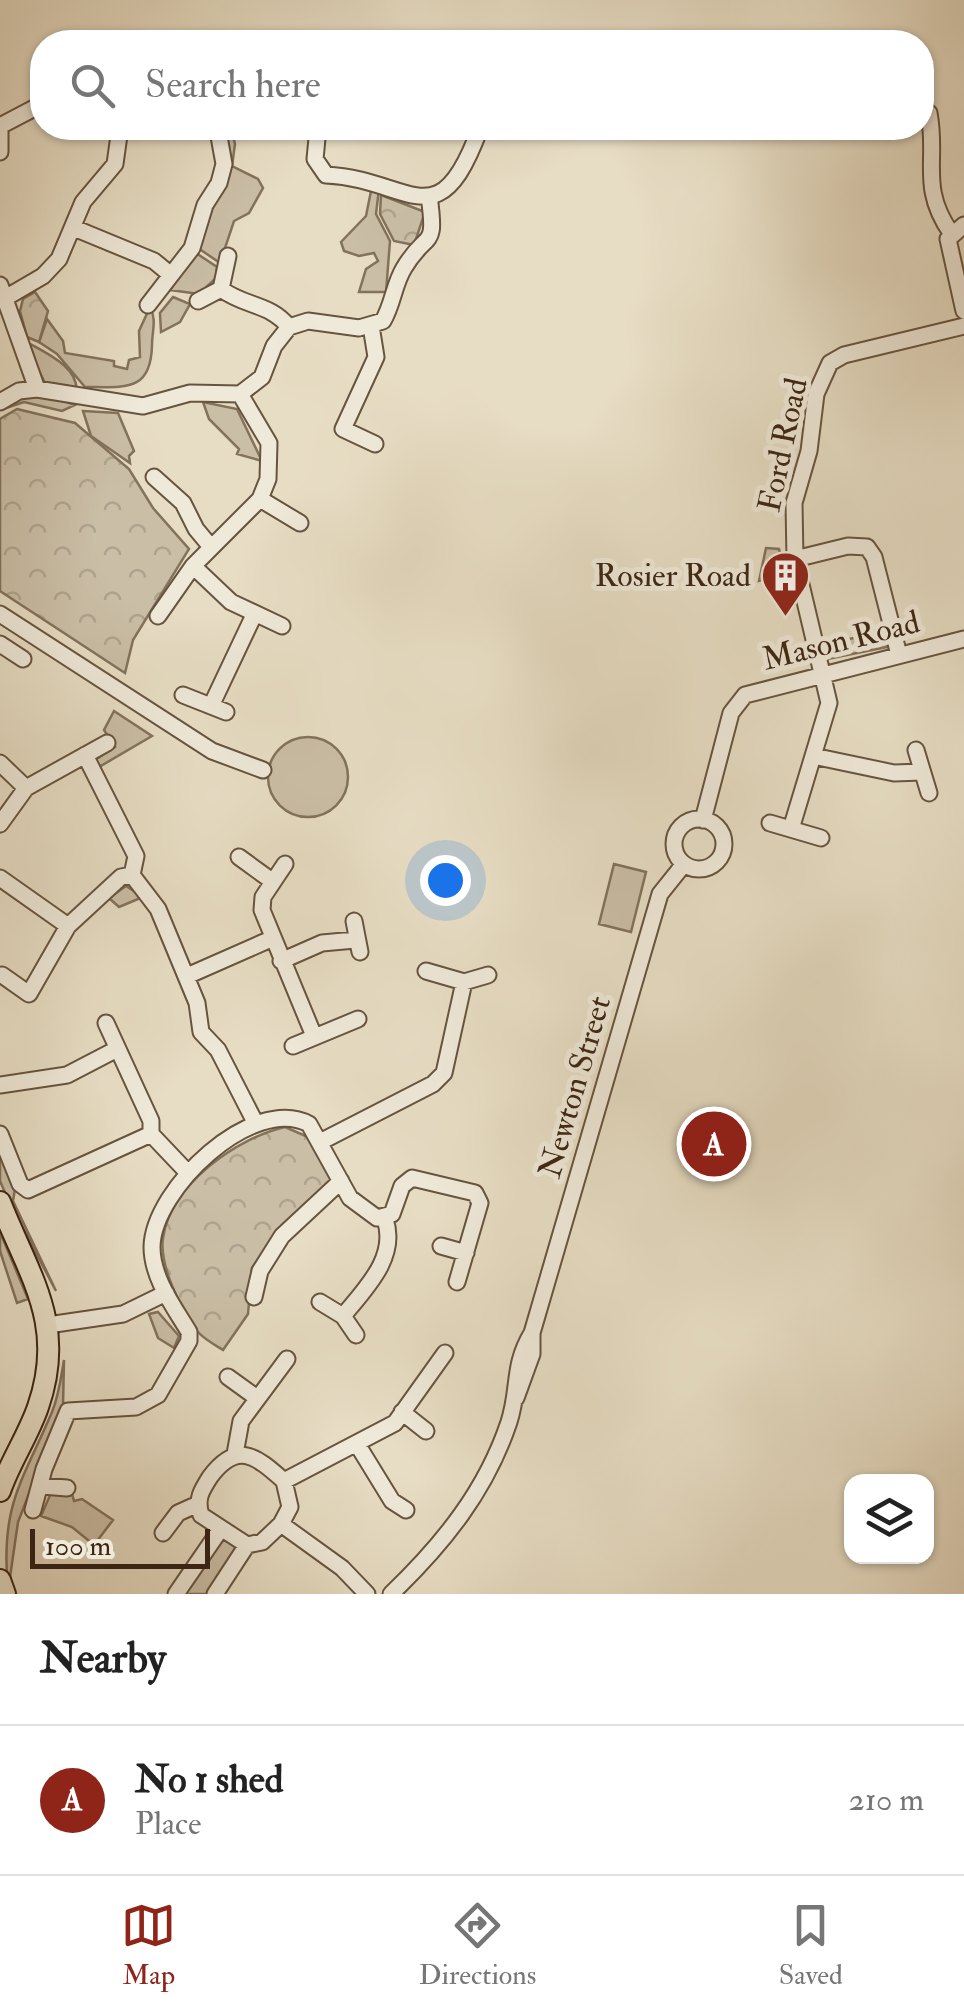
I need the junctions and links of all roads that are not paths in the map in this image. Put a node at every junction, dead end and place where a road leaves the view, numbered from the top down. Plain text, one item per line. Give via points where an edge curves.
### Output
1 (30, 111) edge
2 (0, 128) edge
3 (118, 140) edge
4 (220, 140) edge
5 (317, 140) edge
6 (475, 140) edge
7 (931, 140) edge
8 (0, 152) edge
9 (429, 196) junction
10 (74, 228) junction
11 (958, 229) edge
12 (228, 256) dead end
13 (171, 275) junction
14 (221, 290) junction
15 (4, 291) edge
16 (198, 301) dead end
17 (148, 305) dead end
18 (964, 311) edge
19 (371, 326) junction
20 (964, 326) edge
21 (289, 327) junction
22 (37, 388) junction
23 (240, 394) junction
24 (0, 402) edge
25 (375, 444) dead end
26 (154, 477) dead end
27 (260, 500) junction
28 (300, 522) dead end
29 (211, 546) junction
30 (795, 559) junction
31 (193, 566) junction
32 (0, 614) edge
33 (254, 615) junction
34 (158, 616) dead end
35 (282, 626) dead end
36 (964, 639) edge
37 (0, 644) edge
38 (899, 655) junction
39 (23, 659) dead end
40 (822, 675) junction
41 (183, 695) dead end
42 (107, 743) dead end
43 (916, 750) dead end
44 (86, 755) junction
45 (813, 756) junction
46 (0, 763) edge
47 (262, 770) dead end
48 (922, 772) junction
49 (26, 788) junction
50 (929, 793) dead end
51 (703, 820) junction
52 (770, 823) dead end
53 (0, 824) edge
54 (791, 829) junction
55 (821, 838) dead end
56 (239, 857) dead end
57 (285, 864) dead end
58 (684, 864) junction
59 (132, 876) junction
60 (0, 878) edge
61 (272, 881) junction
62 (354, 920) dead end
63 (68, 926) junction
64 (270, 939) junction
65 (281, 961) junction
66 (426, 971) dead end
67 (2, 975) edge
68 (488, 975) dead end
69 (187, 976) junction
70 (464, 982) junction
71 (358, 1019) dead end
72 (106, 1024) dead end
73 (314, 1036) junction
74 (293, 1046) dead end
75 (117, 1049) junction
76 (0, 1085) edge
77 (256, 1124) junction
78 (0, 1134) edge
79 (151, 1134) junction
80 (322, 1141) junction
81 (188, 1172) junction
82 (341, 1181) junction
83 (0, 1202) edge
84 (385, 1219) junction
85 (442, 1246) dead end
86 (466, 1253) junction
87 (457, 1282) dead end
88 (166, 1293) junction
89 (254, 1298) dead end
90 (320, 1302) dead end
91 (343, 1316) junction
92 (48, 1325) junction
93 (356, 1334) dead end
94 (444, 1353) dead end
95 (287, 1358) dead end
96 (228, 1377) dead end
97 (257, 1398) junction
98 (402, 1412) junction
99 (426, 1431) dead end
100 (357, 1444) junction
101 (235, 1454) junction
102 (284, 1482) junction
103 (42, 1486) junction
104 (67, 1488) dead end
105 (0, 1491) edge
106 (198, 1504) junction
107 (34, 1510) dead end
108 (380, 1517) dead end
109 (281, 1524) junction
110 (220, 1530) junction
111 (163, 1533) dead end
112 (248, 1545) junction
113 (0, 1580) edge
114 (5, 1594) edge
115 (176, 1594) edge
116 (215, 1594) edge
117 (367, 1594) edge
118 (391, 1594) edge

1 - 2 street
2 - 8 street
3 - 10 street via 115,164 83,202
4 - 13 street via 219,183 192,248
5 - 9 street via 315,159 326,174 355,175 413,200
6 - 9 street via 457,181
7 - 11 street via 930,189
9 - 19 street via 434,228 428,244 404,268 382,321
10 - 13 street
10 - 15 street via 51,268
11 - 18 street via 948,246
12 - 14 street
13 - 17 street
14 - 16 street
14 - 21 street via 276,311
15 - 22 street
19 - 21 street via 308,320
19 - 25 street via 376,357 343,429
20 - 30 street, Ford Road via 830,363 816,394 794,503
21 - 23 street via 262,377
22 - 23 street via 143,406 190,393
22 - 24 street
23 - 27 street via 269,443
26 - 29 street via 183,502
27 - 28 street
27 - 29 street
29 - 31 street
30 - 38 street via 867,547
30 - 40 street, Ford Road
31 - 33 street
31 - 34 street
32 - 47 street via 212,751
33 - 35 street
33 - 41 street via 219,709
36 - 38 street, Mason Road
37 - 39 street
38 - 40 street, Mason Road
40 - 45 street, Ford Road via 828,703
40 - 51 street, Mason Road via 755,691 737,702
42 - 44 street
43 - 48 street
44 - 49 street
44 - 59 street via 136,856
45 - 48 street via 894,773
45 - 54 street, Ford Road
46 - 49 street
48 - 50 street
49 - 53 street
51 - 58 street via 687,823 676,835
51 - 58 street via 722,835 723,852 706,868
52 - 54 street
54 - 55 street
56 - 61 street
57 - 61 street
58 - 118 street, Newton Street via 660,894 532,1333 529,1365 496,1458 435,1551
59 - 63 street via 121,878
59 - 69 street via 158,908
60 - 63 street
61 - 64 street via 262,910
62 - 65 street via 358,946 322,943
63 - 67 street via 29,994
64 - 65 street
64 - 69 street
65 - 73 street
66 - 70 street
68 - 70 street
69 - 77 street via 201,1032 218,1050
70 - 80 street via 444,1073
71 - 73 street
72 - 75 street
73 - 74 street
75 - 76 street via 67,1076
75 - 79 street
77 - 80 street via 272,1116 299,1118
77 - 81 street
78 - 79 street via 28,1190
79 - 81 street
80 - 82 street
81 - 88 street via 155,1230 155,1268
82 - 84 street via 357,1206
82 - 89 street via 282,1236 260,1271
83 - 92 main road
84 - 86 street via 412,1178 470,1190 480,1202
84 - 91 street via 390,1234 380,1270
85 - 86 street
86 - 87 street
88 - 92 street via 123,1314
88 - 103 street via 189,1340 158,1395 136,1407 68,1411
90 - 91 street
91 - 93 street
92 - 105 main road via 52,1354 44,1388
94 - 98 street
95 - 97 street
96 - 97 street
97 - 101 street via 235,1434
98 - 99 street
98 - 100 street
100 - 102 street
100 - 108 street via 399,1506
101 - 102 street via 253,1457
101 - 106 street via 208,1480
102 - 109 street via 290,1507
103 - 104 street
103 - 107 street
106 - 110 street
106 - 111 street via 178,1513
109 - 112 street
109 - 117 street
110 - 112 street
110 - 115 street
112 - 116 street
113 - 114 main road

